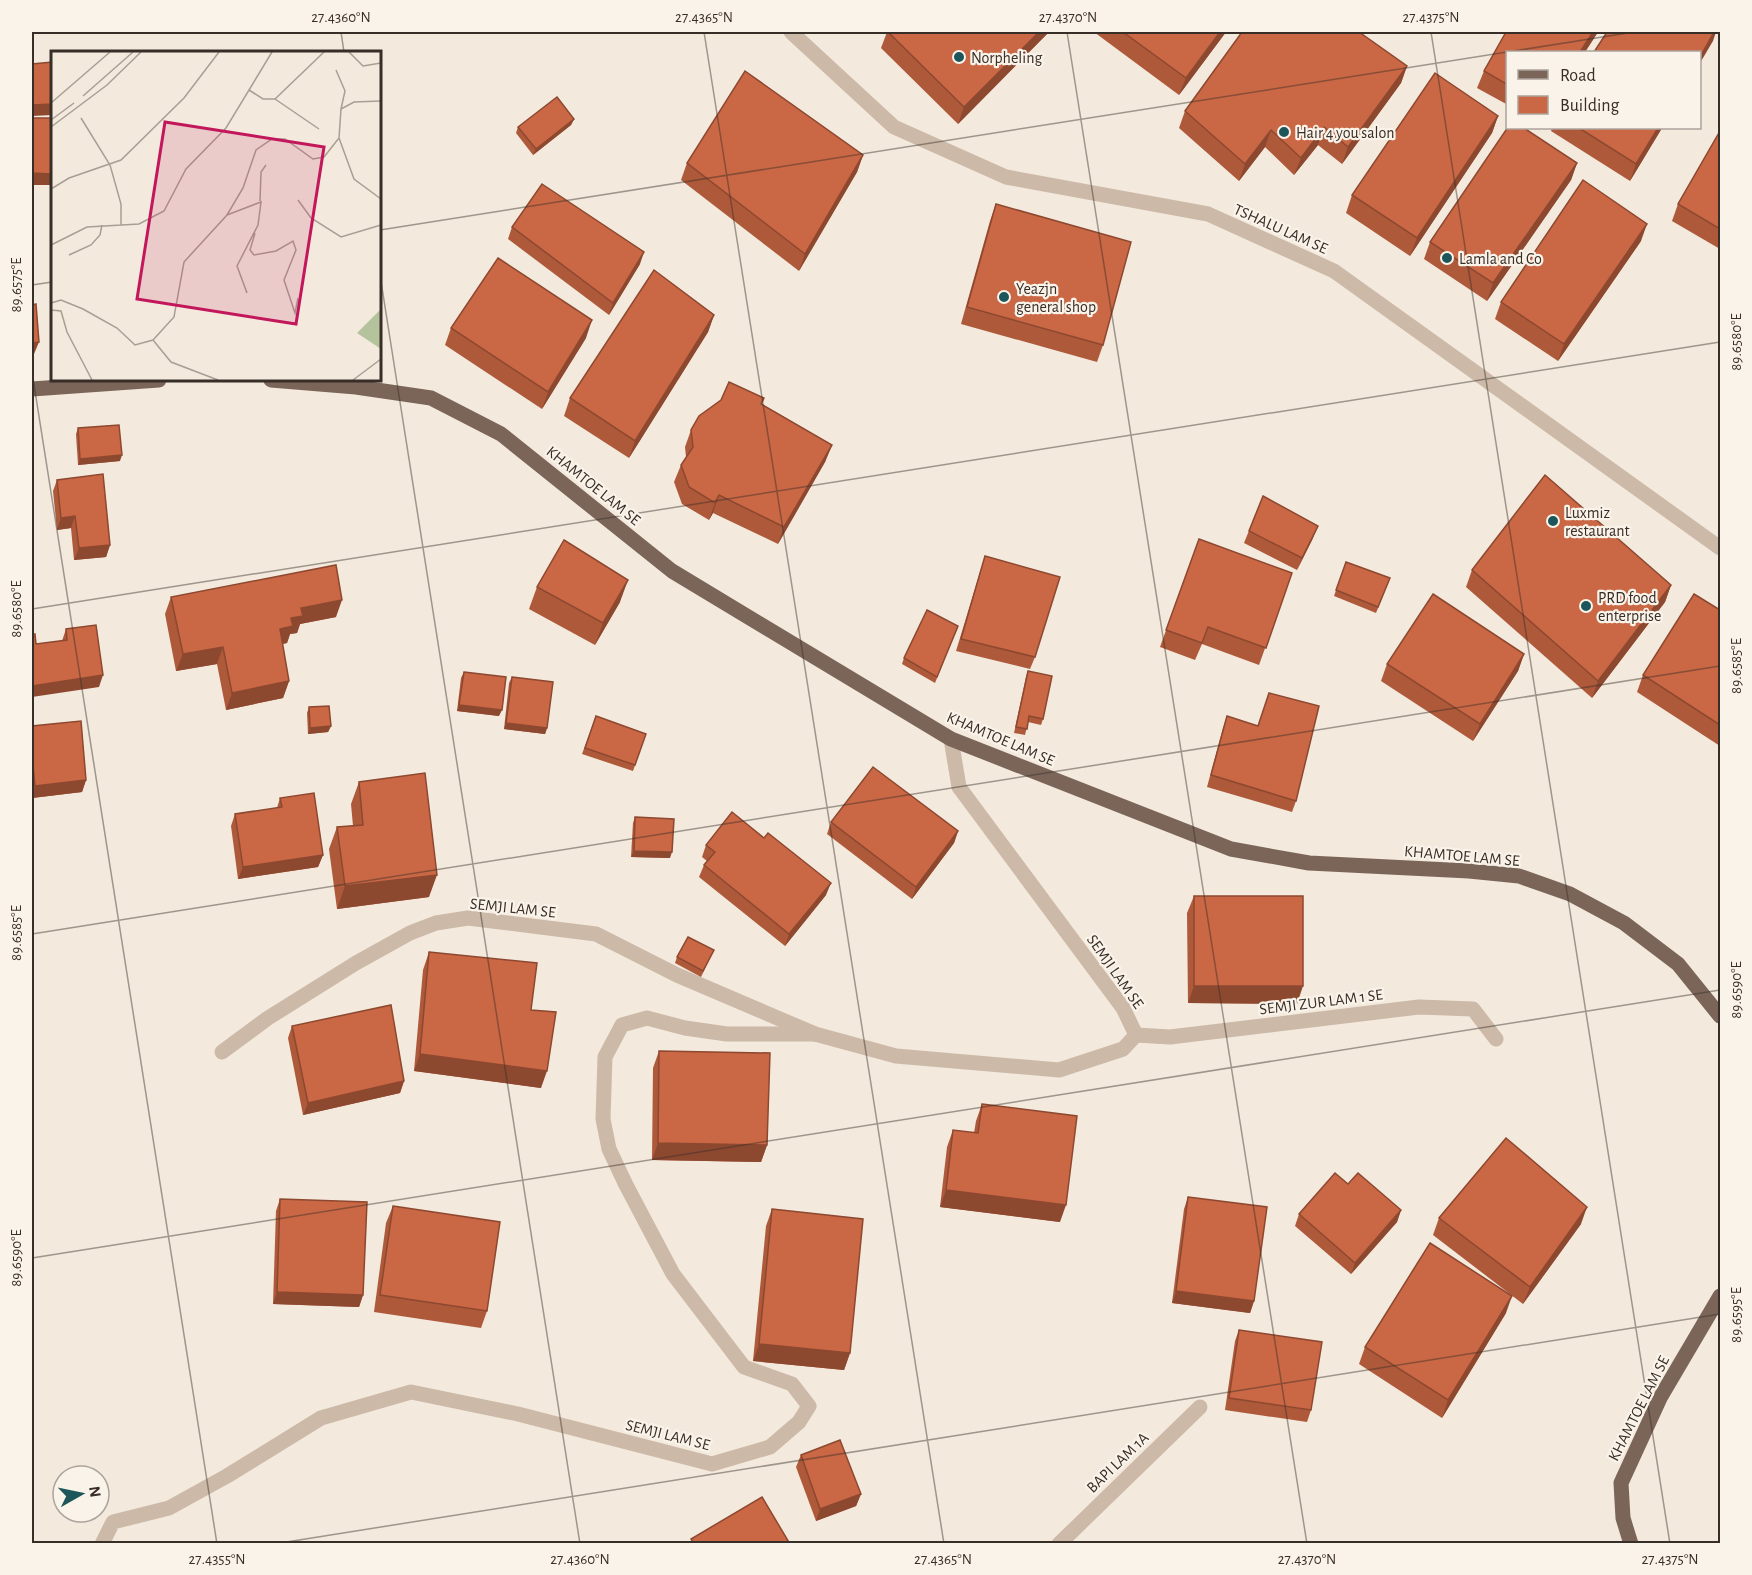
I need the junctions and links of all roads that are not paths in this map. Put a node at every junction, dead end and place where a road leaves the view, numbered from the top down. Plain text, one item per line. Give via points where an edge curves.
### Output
1 (791, 32) edge
2 (145, 381) edge
3 (283, 381) edge
4 (32, 389) edge
5 (1720, 548) edge
6 (951, 739) junction
7 (1720, 1016) edge
8 (815, 1034) junction
9 (1136, 1035) junction
10 (1496, 1040) dead end
11 (222, 1052) dead end
12 (1720, 1296) edge
13 (1200, 1407) dead end
14 (102, 1544) edge
15 (1059, 1544) edge
16 (1631, 1544) edge

1 - 5 street, TSHALU LAM SE via 894,127 1006,177 1208,214 1334,271
2 - 4 main road
3 - 6 main road, KHAMTOE LAM SE via 431,398 501,434 672,571
6 - 7 main road, KHAMTOE LAM SE via 1231,849 1309,863 1520,876 1570,894 1624,922 1678,964
6 - 9 street, SEMJI LAM SE via 959,787 1123,1008
8 - 9 street, SEMJI LAM SE via 896,1056 1059,1070 1123,1049
8 - 11 street, SEMJI LAM SE via 677,975 596,934 468,918 436,923 410,933 268,1018
8 - 14 street, SEMJI LAM SE via 727,1034 647,1018 622,1025 605,1057 603,1119 609,1149 673,1274 744,1367 792,1384 809,1406 799,1422 770,1447 712,1464 518,1414 411,1392 321,1418 169,1508 113,1522
9 - 10 street, SEMJI ZUR LAM 1 SE via 1170,1037 1419,1007 1473,1009
12 - 16 main road, KHAMTOE LAM SE via 1659,1398 1621,1483 1623,1518
13 - 15 street, BAPI LAM 1A

